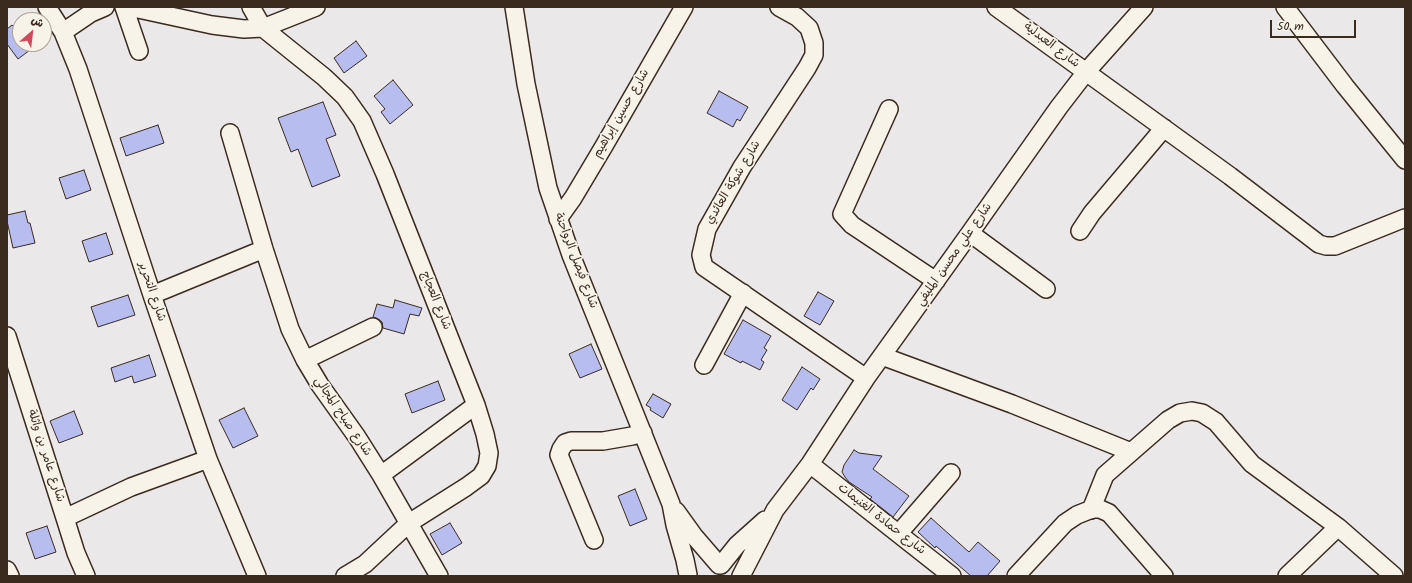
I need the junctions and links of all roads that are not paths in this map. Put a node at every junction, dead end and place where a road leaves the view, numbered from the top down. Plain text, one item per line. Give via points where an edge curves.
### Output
1 (46, 7) edge
2 (105, 7) edge
3 (124, 7) edge
4 (130, 7) edge
5 (251, 7) edge
6 (316, 7) edge
7 (514, 7) edge
8 (684, 7) edge
9 (779, 7) edge
10 (996, 7) edge
11 (1285, 7) edge
12 (1139, 9) edge
13 (263, 28) junction
14 (63, 32) junction
15 (139, 51) dead end
16 (1086, 72) junction
17 (889, 109) dead end
18 (1164, 128) junction
19 (230, 133) dead end
20 (1405, 160) edge
21 (1405, 218) edge
22 (558, 219) junction
23 (1080, 231) dead end
24 (970, 233) junction
25 (264, 249) junction
26 (936, 281) junction
27 (1046, 289) dead end
28 (743, 293) junction
29 (152, 295) junction
30 (373, 327) dead end
31 (7, 336) edge
32 (882, 356) junction
33 (305, 360) junction
34 (704, 365) dead end
35 (866, 378) junction
36 (476, 405) junction
37 (643, 433) junction
38 (1131, 452) junction
39 (208, 459) junction
40 (810, 464) junction
41 (951, 473) dead end
42 (381, 475) junction
43 (671, 504) junction
44 (776, 510) junction
45 (1091, 510) junction
46 (64, 518) junction
47 (409, 524) junction
48 (1338, 527) junction
49 (899, 533) junction
50 (594, 540) dead end
51 (725, 569) edge
52 (7, 570) edge
53 (368, 570) edge
54 (1022, 574) edge
55 (687, 575) edge
56 (10, 576) edge
57 (86, 576) edge
58 (257, 576) edge
59 (345, 576) edge
60 (439, 576) edge
61 (741, 576) edge
62 (952, 576) edge
63 (1164, 576) edge
64 (1287, 576) edge
65 (1394, 576) edge

1 - 14 street, شارع التحرير
2 - 14 street via 91,13
3 - 15 street
4 - 13 street via 229,28
5 - 13 street, شارع العجاج
6 - 13 street
7 - 22 street, شارع فيصل الرواحنة via 539,150
8 - 22 street, شارع حسين إبراهيم via 604,146
9 - 28 street, شارع شوكة العائدي via 797,17 809,28 814,43 814,55 742,167 707,229 701,255 704,267
10 - 16 street, شارع العبدلية
11 - 20 street
12 - 16 street, شارع علي محسن المليفي
13 - 36 street, شارع العجاج via 324,77 345,97 362,121
14 - 29 street, شارع التحرير via 78,69
16 - 18 street, شارع العبدلية
16 - 24 street, شارع علي محسن المليفي via 1058,107
17 - 26 street via 842,214 852,225
18 - 21 street, شارع العبدلية via 1318,244 1335,246
18 - 23 street via 1092,213
19 - 25 street, شارع صياح المجالي
22 - 37 street, شارع فيصل الرواحنة
24 - 26 street, شارع علي محسن المليفي
24 - 27 street
25 - 29 street
25 - 33 street, شارع صياح المجالي via 290,328
26 - 32 street, شارع علي محسن المليفي
28 - 34 street
28 - 35 street, شارع شوكة العائدي
29 - 39 street, شارع التحرير
30 - 33 street
31 - 46 street, شارع عامر بن واثلة
32 - 35 street, شارع علي محسن المليفي
32 - 38 street
33 - 42 street, شارع صياح المجالي
35 - 40 street, شارع علي محسن المليفي
36 - 42 street
36 - 47 street, شارع العجاج via 489,453 487,466 481,476
37 - 43 street, شارع فيصل الرواحنة
37 - 50 street via 603,441 571,441 565,443 561,449 559,455
38 - 45 street via 1105,475
38 - 48 street via 1180,413 1202,413 1216,422 1252,464
39 - 46 street via 130,488
39 - 58 street, شارع التحرير
40 - 44 street, شارع علي محسن المليفي
40 - 49 street, شارع حمادة الغنيمات
41 - 49 street
42 - 47 street, شارع صياح المجالي
43 - 51 street, شارع فيصل الرواحنة via 694,536
43 - 55 street, شارع فيصل الرواحنة
44 - 51 street, شارع علي محسن المليفي via 737,545
44 - 61 street, شارع علي محسن المليفي
45 - 54 street via 1065,523
45 - 63 street via 1100,509 1109,513
46 - 57 street, شارع عامر بن واثلة
47 - 53 street, شارع العجاج
47 - 60 street, شارع صياح المجالي
48 - 64 street
48 - 65 street
49 - 62 street, شارع حمادة الغنيمات
51 - 55 street via 705,563
52 - 56 street
53 - 59 street, شارع العجاج

